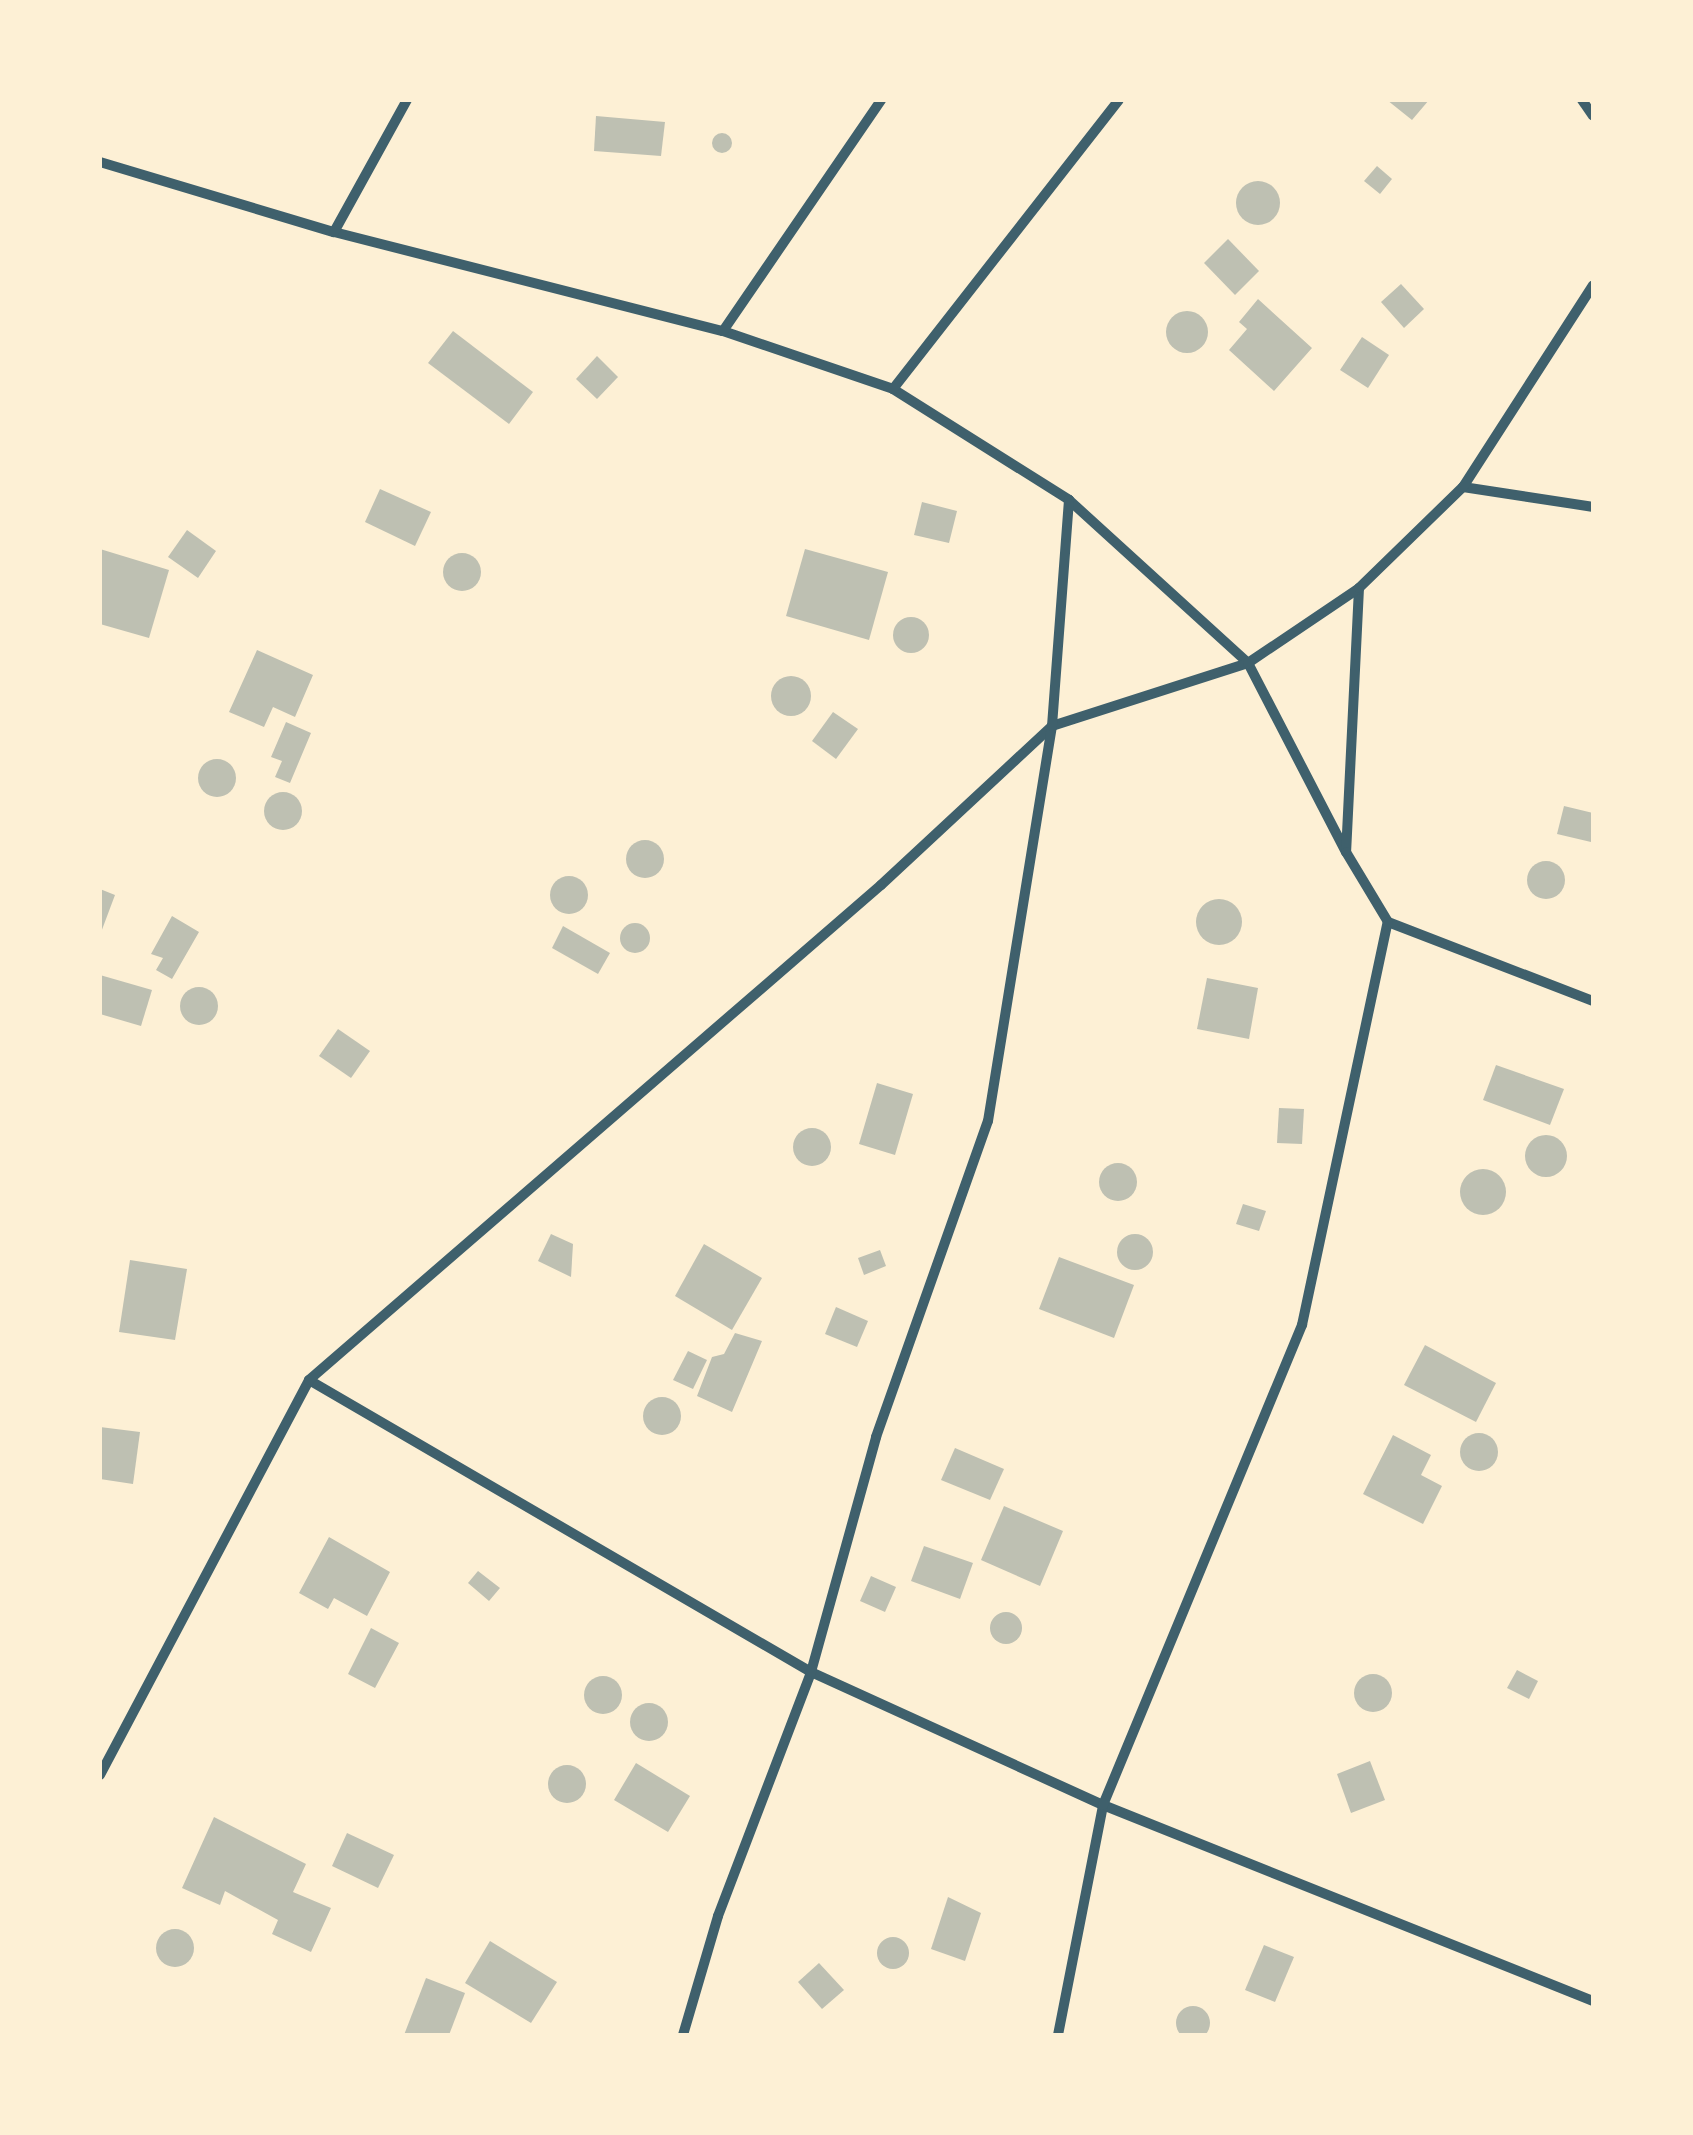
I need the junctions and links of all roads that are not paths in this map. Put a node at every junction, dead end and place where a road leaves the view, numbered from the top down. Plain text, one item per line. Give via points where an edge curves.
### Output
1 (407, 100) edge
2 (881, 100) edge
3 (1118, 100) edge
4 (1582, 100) edge
5 (1593, 116) edge
6 (100, 162) edge
7 (334, 232) junction
8 (1593, 285) edge
9 (723, 331) junction
10 (893, 389) junction
11 (1463, 487) junction
12 (1069, 500) junction
13 (1593, 507) edge
14 (1359, 588) junction
15 (1248, 663) junction
16 (1052, 726) junction
17 (1346, 852) junction
18 (1388, 922) junction
19 (1593, 1001) edge
20 (310, 1380) junction
21 (811, 1672) junction
22 (100, 1775) edge
23 (1103, 1805) junction
24 (1593, 2001) edge
25 (683, 2035) edge
26 (1058, 2035) edge

1 - 7 street
2 - 9 street
3 - 10 street
4 - 5 street
6 - 7 street
7 - 9 street
8 - 11 street
9 - 10 street
10 - 12 street
11 - 13 street
11 - 14 street
12 - 15 street
12 - 16 street
14 - 15 street
14 - 17 street
15 - 16 street
15 - 17 street
16 - 20 street via 881,885
16 - 21 street via 988,1121 876,1436
17 - 18 street
18 - 19 street
18 - 23 street via 1302,1325
20 - 21 street
20 - 22 street
21 - 23 street
21 - 25 street via 718,1916
23 - 24 street
23 - 26 street

